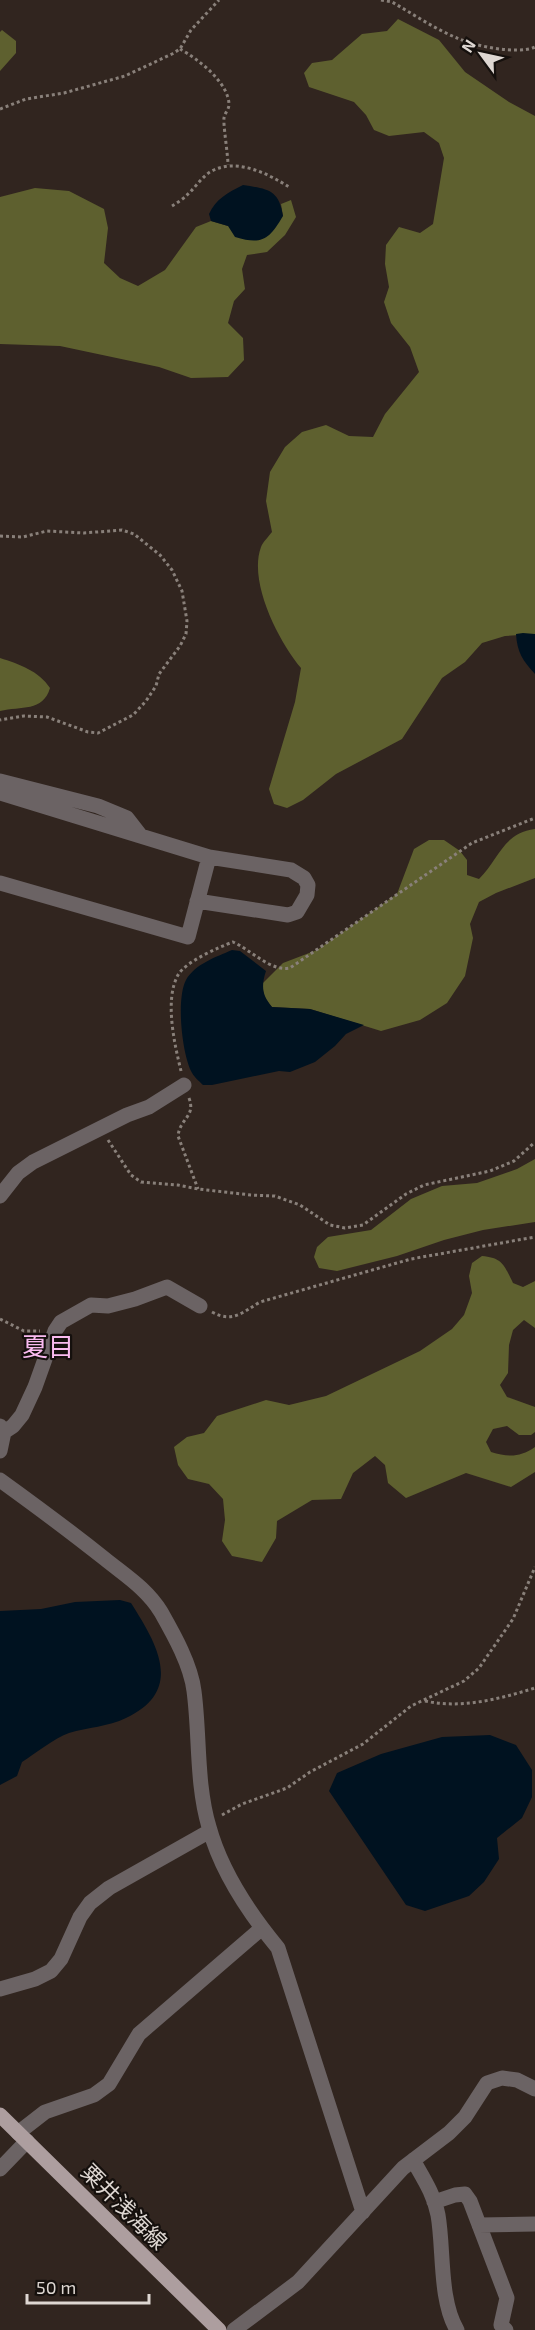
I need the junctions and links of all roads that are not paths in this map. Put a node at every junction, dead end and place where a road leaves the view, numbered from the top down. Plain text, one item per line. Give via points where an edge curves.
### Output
1 (0, 782) edge
2 (0, 793) edge
3 (141, 836) junction
4 (209, 857) junction
5 (0, 883) edge
6 (197, 901) junction
7 (184, 1084) road end
8 (0, 1196) edge
9 (200, 1306) road end
10 (2, 1429) edge
11 (0, 1451) edge
12 (0, 1480) edge
13 (209, 1828) junction
14 (262, 1928) junction
15 (0, 1989) edge
16 (535, 2089) edge
17 (0, 2115) edge
18 (23, 2137) junction
19 (412, 2160) junction
20 (0, 2169) edge
21 (435, 2202) junction
22 (363, 2212) junction
23 (535, 2224) edge
24 (479, 2225) junction
25 (219, 2330) edge
26 (234, 2330) edge
27 (457, 2330) edge
28 (506, 2330) edge

1 - 3 street via 98,806 127,818
2 - 3 street
3 - 4 street
4 - 6 street
4 - 6 street via 291,870 304,878 307,894 297,912 288,915
5 - 6 street via 188,937
7 - 8 street via 149,1107 33,1162 18,1173
9 - 10 street via 167,1287 108,1306 91,1305 61,1322 22,1415 13,1426
10 - 11 street
12 - 13 street via 143,1588 160,1611 182,1653 194,1690 197,1756
13 - 14 street via 221,1862
13 - 15 street via 90,1903 51,1971
14 - 18 street via 139,2034 109,2085 45,2112
14 - 22 street via 278,1948
16 - 19 street via 518,2080 502,2078 487,2084 465,2117
17 - 18 main road, 粟井浅海線
18 - 20 street
18 - 25 main road, 粟井浅海線
19 - 21 street
19 - 22 street
21 - 24 street via 465,2194
21 - 27 street via 447,2300
22 - 26 street via 298,2282
23 - 24 street
24 - 28 street via 507,2298 501,2325

